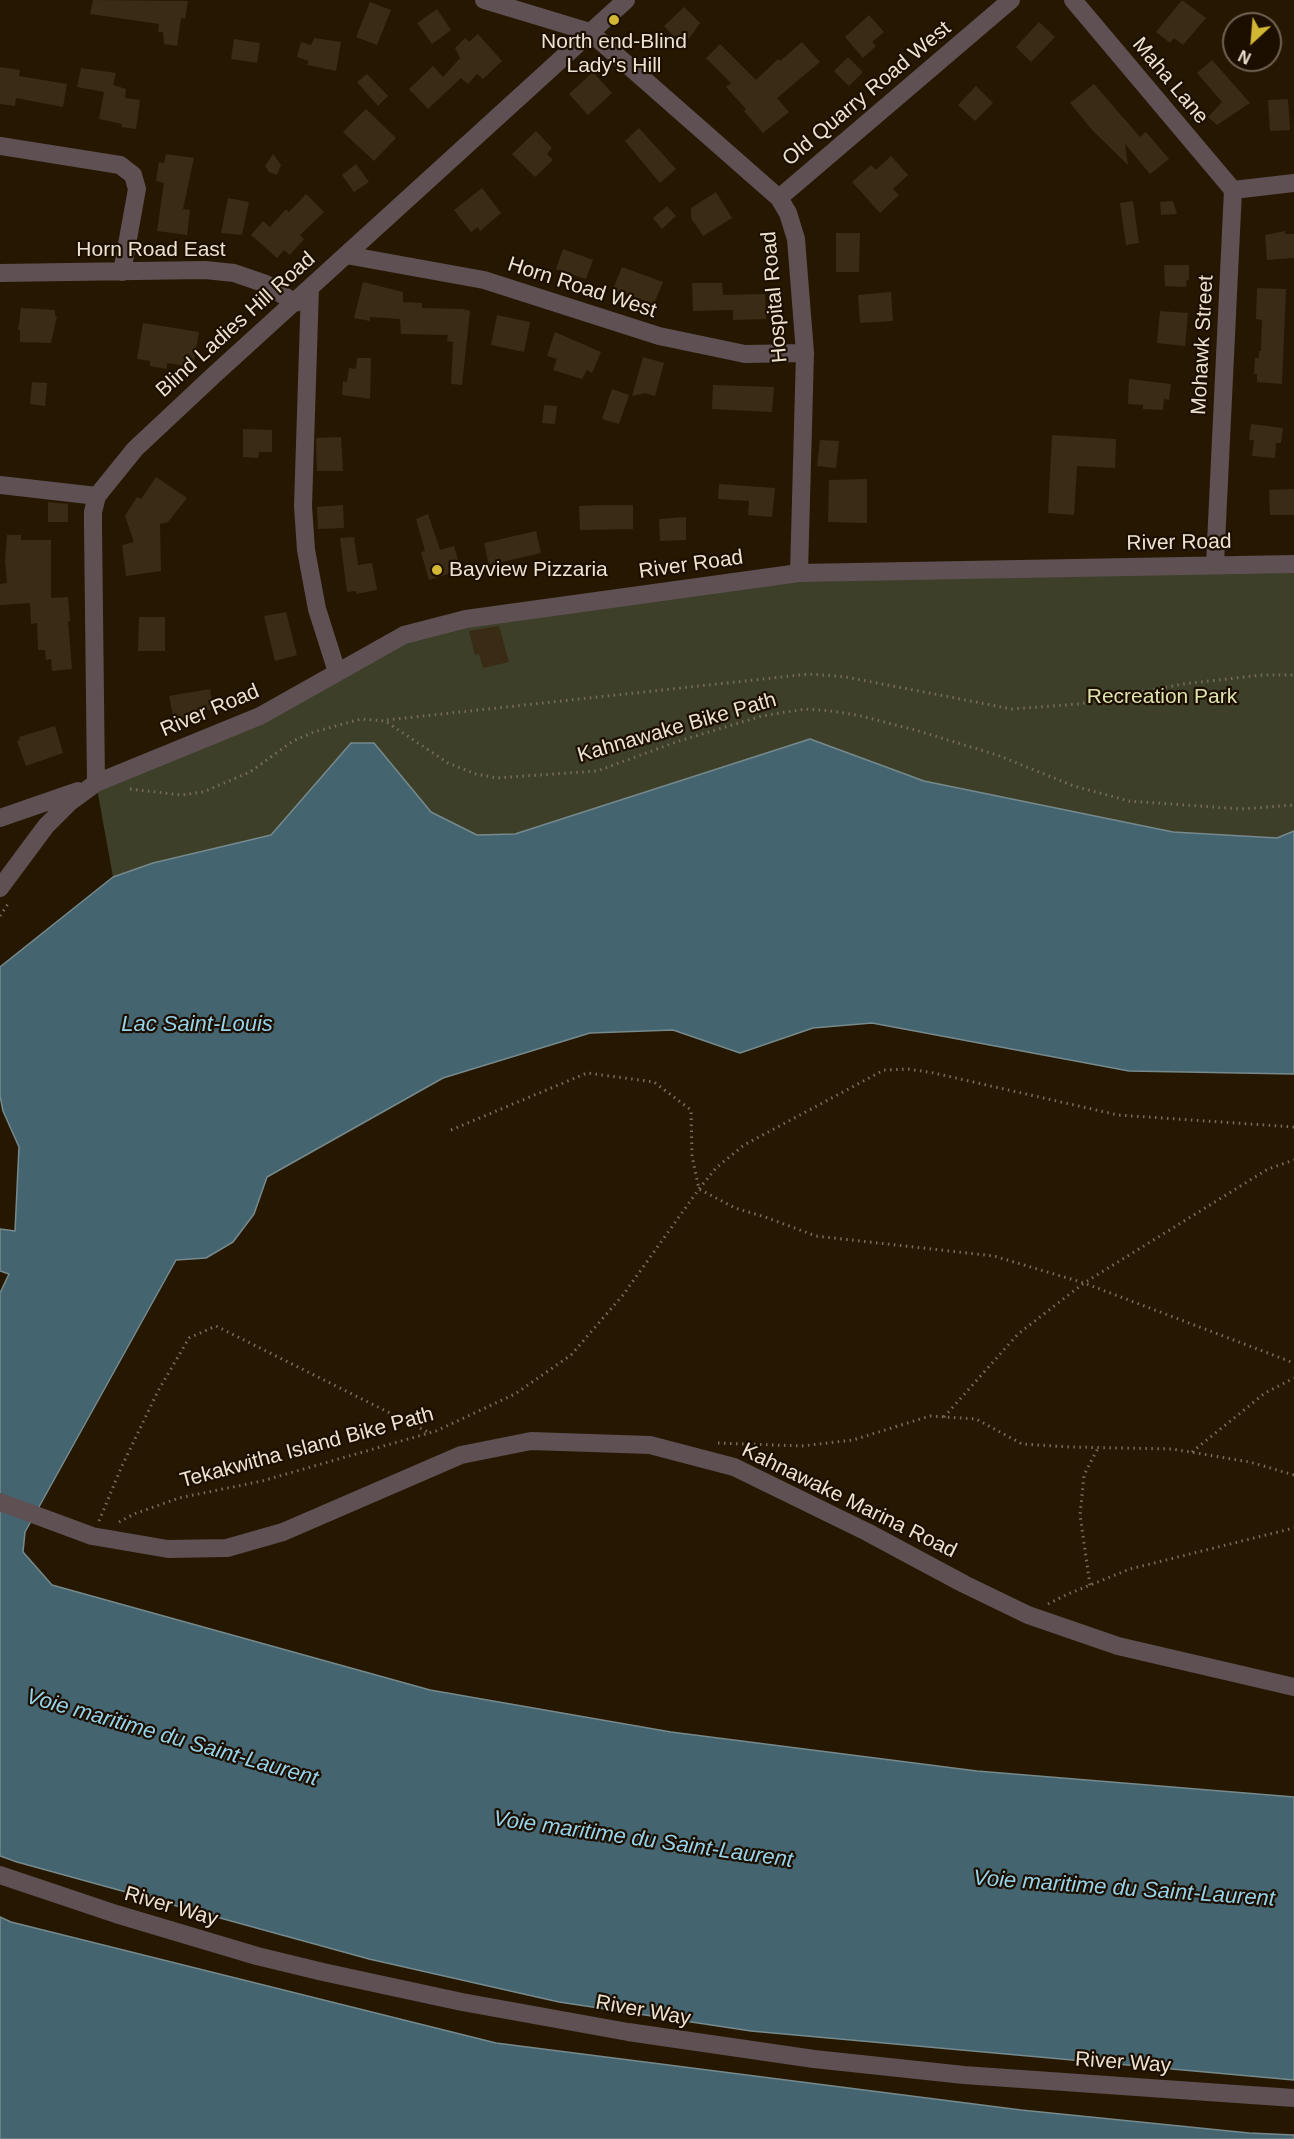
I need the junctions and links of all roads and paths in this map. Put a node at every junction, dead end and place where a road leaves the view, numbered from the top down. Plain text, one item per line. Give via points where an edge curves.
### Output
1 (484, 0) edge
2 (626, 0) edge
3 (1011, 0) edge
4 (1073, 0) edge
5 (590, 32) junction
6 (0, 146) edge
7 (1294, 183) edge
8 (1233, 190) junction
9 (778, 198) junction
10 (346, 255) junction
11 (122, 272) junction
12 (0, 273) edge
13 (310, 288) junction
14 (295, 303) junction
15 (805, 353) junction
16 (0, 485) edge
17 (97, 496) junction
18 (1215, 564) junction
19 (1294, 564) edge
20 (799, 573) junction
21 (337, 672) junction
22 (1294, 675) edge
23 (385, 721) junction
24 (96, 783) junction
25 (124, 789) dead end
26 (1294, 805) edge
27 (0, 818) edge
28 (0, 888) edge
29 (1294, 1127) edge
30 (451, 1130) dead end
31 (1294, 1160) edge
32 (699, 1189) junction
33 (1084, 1283) junction
34 (1294, 1363) edge
35 (1294, 1378) edge
36 (944, 1417) junction
37 (430, 1433) junction
38 (716, 1443) dead end
39 (1098, 1447) junction
40 (1192, 1452) junction
41 (1294, 1475) edge
42 (0, 1502) edge
43 (1294, 1528) edge
44 (92, 1536) junction
45 (1090, 1585) junction
46 (1028, 1615) junction
47 (1294, 1687) edge
48 (0, 1875) edge
49 (1294, 2098) edge

1 - 5 street
2 - 5 street, Blind Ladies Hill Road
3 - 9 street, Old Quarry Road West
4 - 8 street, Maha Lane
5 - 9 street, Hospital Road
5 - 10 street, Blind Ladies Hill Road
6 - 11 street via 120,165 133,175 137,189
7 - 8 street
8 - 18 street, Mohawk Street
9 - 15 street, Hospital Road via 788,213 796,239
10 - 13 street, Blind Ladies Hill Road
10 - 15 street, Horn Road West via 484,280 659,336 745,354
11 - 12 street, Horn Road East
11 - 14 street, Horn Road East via 234,273 266,284
13 - 14 street, Blind Ladies Hill Road
13 - 21 street via 303,506 306,550 317,609
14 - 17 street, Blind Ladies Hill Road via 135,449
15 - 20 street, Hospital Road
16 - 17 street
17 - 24 street via 93,512
18 - 19 street, River Road
18 - 20 street, River Road
20 - 21 street, River Road via 466,619 404,635
21 - 24 street, River Road via 260,716
22 - 23 path via 1183,684 1079,704 1012,709 846,677 808,674
23 - 25 path via 361,719 314,732 293,741 250,772 203,792 181,795
23 - 26 path, Kahnawake Bike Path via 448,763 497,778 597,771 762,716 818,710 861,716 926,734 1129,801 1240,809
24 - 27 street
24 - 28 street, River Road via 46,826
29 - 32 path, Tekakwitha Island Bike Path via 1118,1115 934,1073 884,1070 744,1145 716,1168
30 - 32 path via 587,1073 654,1082 691,1110 692,1156
31 - 33 path via 1268,1169
32 - 33 path via 735,1208 816,1236 994,1256
32 - 37 path, Tekakwitha Island Bike Path via 623,1295 571,1355 515,1394
33 - 34 path
33 - 36 path via 1018,1334
35 - 40 path via 1265,1393
36 - 38 path via 930,1416 853,1440 802,1446
36 - 39 path via 976,1419 1022,1444
37 - 44 path, Tekakwitha Island Bike Path via 262,1481 179,1498 134,1514
37 - 44 path via 216,1326 189,1338 158,1391
39 - 40 path
39 - 45 path via 1084,1475 1080,1515
40 - 41 path via 1250,1462
42 - 44 street, Kahnawake Marina Road
43 - 45 path via 1130,1569
44 - 46 street, Kahnawake Marina Road via 168,1549 226,1548 283,1532 461,1455 531,1441 650,1445 734,1467
45 - 46 path
46 - 47 street, Kahnawake Marina Road via 1118,1646
48 - 49 street, River Way via 116,1914 290,1964 462,2002 628,2032 774,2054 964,2075

